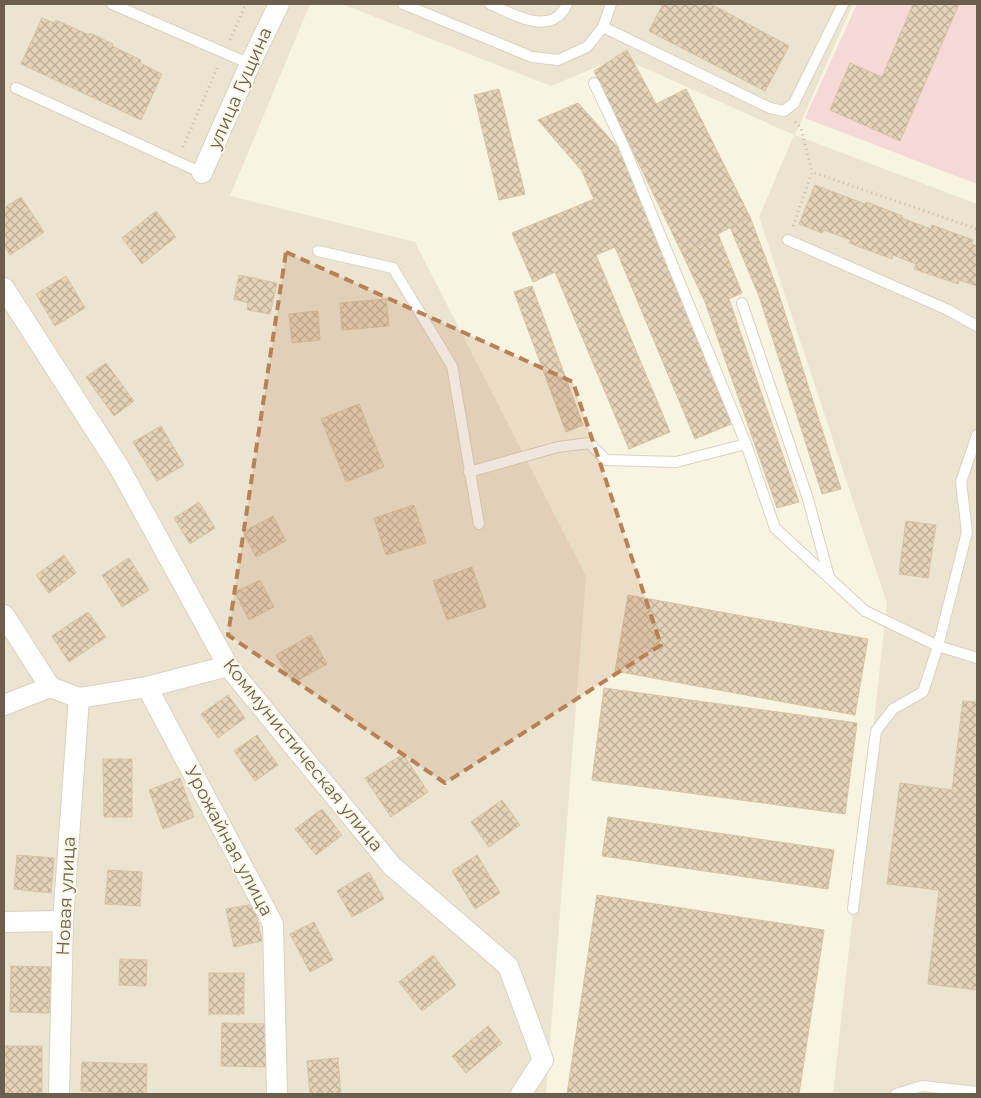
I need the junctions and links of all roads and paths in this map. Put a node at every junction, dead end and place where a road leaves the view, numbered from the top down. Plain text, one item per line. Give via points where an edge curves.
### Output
1 (112, 4) edge
2 (246, 4) edge
3 (279, 4) edge
4 (403, 4) edge
5 (490, 4) edge
6 (567, 4) edge
7 (611, 4) edge
8 (840, 5) edge
9 (603, 27) junction
10 (224, 53) junction
11 (250, 64) junction
12 (594, 83) dead end
13 (16, 88) dead end
14 (801, 128) dead end
15 (176, 162) junction
16 (812, 172) junction
17 (202, 173) joint
18 (977, 229) edge
19 (788, 240) joint
20 (318, 251) dead end
21 (4, 288) edge
22 (742, 303) dead end
23 (977, 326) edge
24 (977, 435) edge
25 (746, 444) junction
26 (469, 472) junction
27 (479, 524) dead end
28 (830, 578) junction
29 (4, 615) edge
30 (938, 646) junction
31 (977, 658) edge
32 (228, 666) junction
33 (50, 687) junction
34 (146, 687) junction
35 (80, 698) junction
36 (4, 705) edge
37 (853, 909) dead end
38 (63, 921) junction
39 (4, 922) edge
40 (977, 1092) edge
41 (59, 1094) edge
42 (277, 1094) edge
43 (521, 1094) edge
44 (896, 1094) edge

1 - 10 lane
2 - 10 path
3 - 11 street, улица Гущина
4 - 9 lane via 532,57 558,60 587,47
5 - 6 lane via 532,22 550,21 564,12
7 - 9 lane
8 - 9 lane via 794,103 784,112
10 - 11 lane
10 - 15 path
11 - 17 street, улица Гущина
12 - 25 lane via 625,149
13 - 15 lane
14 - 16 path
15 - 17 lane
16 - 18 path
16 - 19 path
19 - 23 lane via 946,309
20 - 26 lane via 393,268 452,366
21 - 32 street, Коммунистическая улица via 119,467
22 - 28 lane via 808,499
24 - 30 lane via 961,482 967,532
25 - 26 lane via 676,462 606,460 589,443 558,447
25 - 28 lane via 775,528
26 - 27 lane
28 - 30 lane via 865,611
29 - 33 street
30 - 31 lane
30 - 37 lane via 923,692 893,709 876,731
32 - 34 street
32 - 43 street, Коммунистическая улица via 392,866 508,966 543,1060
33 - 35 street
33 - 36 street
34 - 35 street
34 - 42 street, Урожайная улица via 273,924
35 - 38 street, Новая улица
38 - 39 street
38 - 41 street, Новая улица
40 - 44 lane via 922,1086

